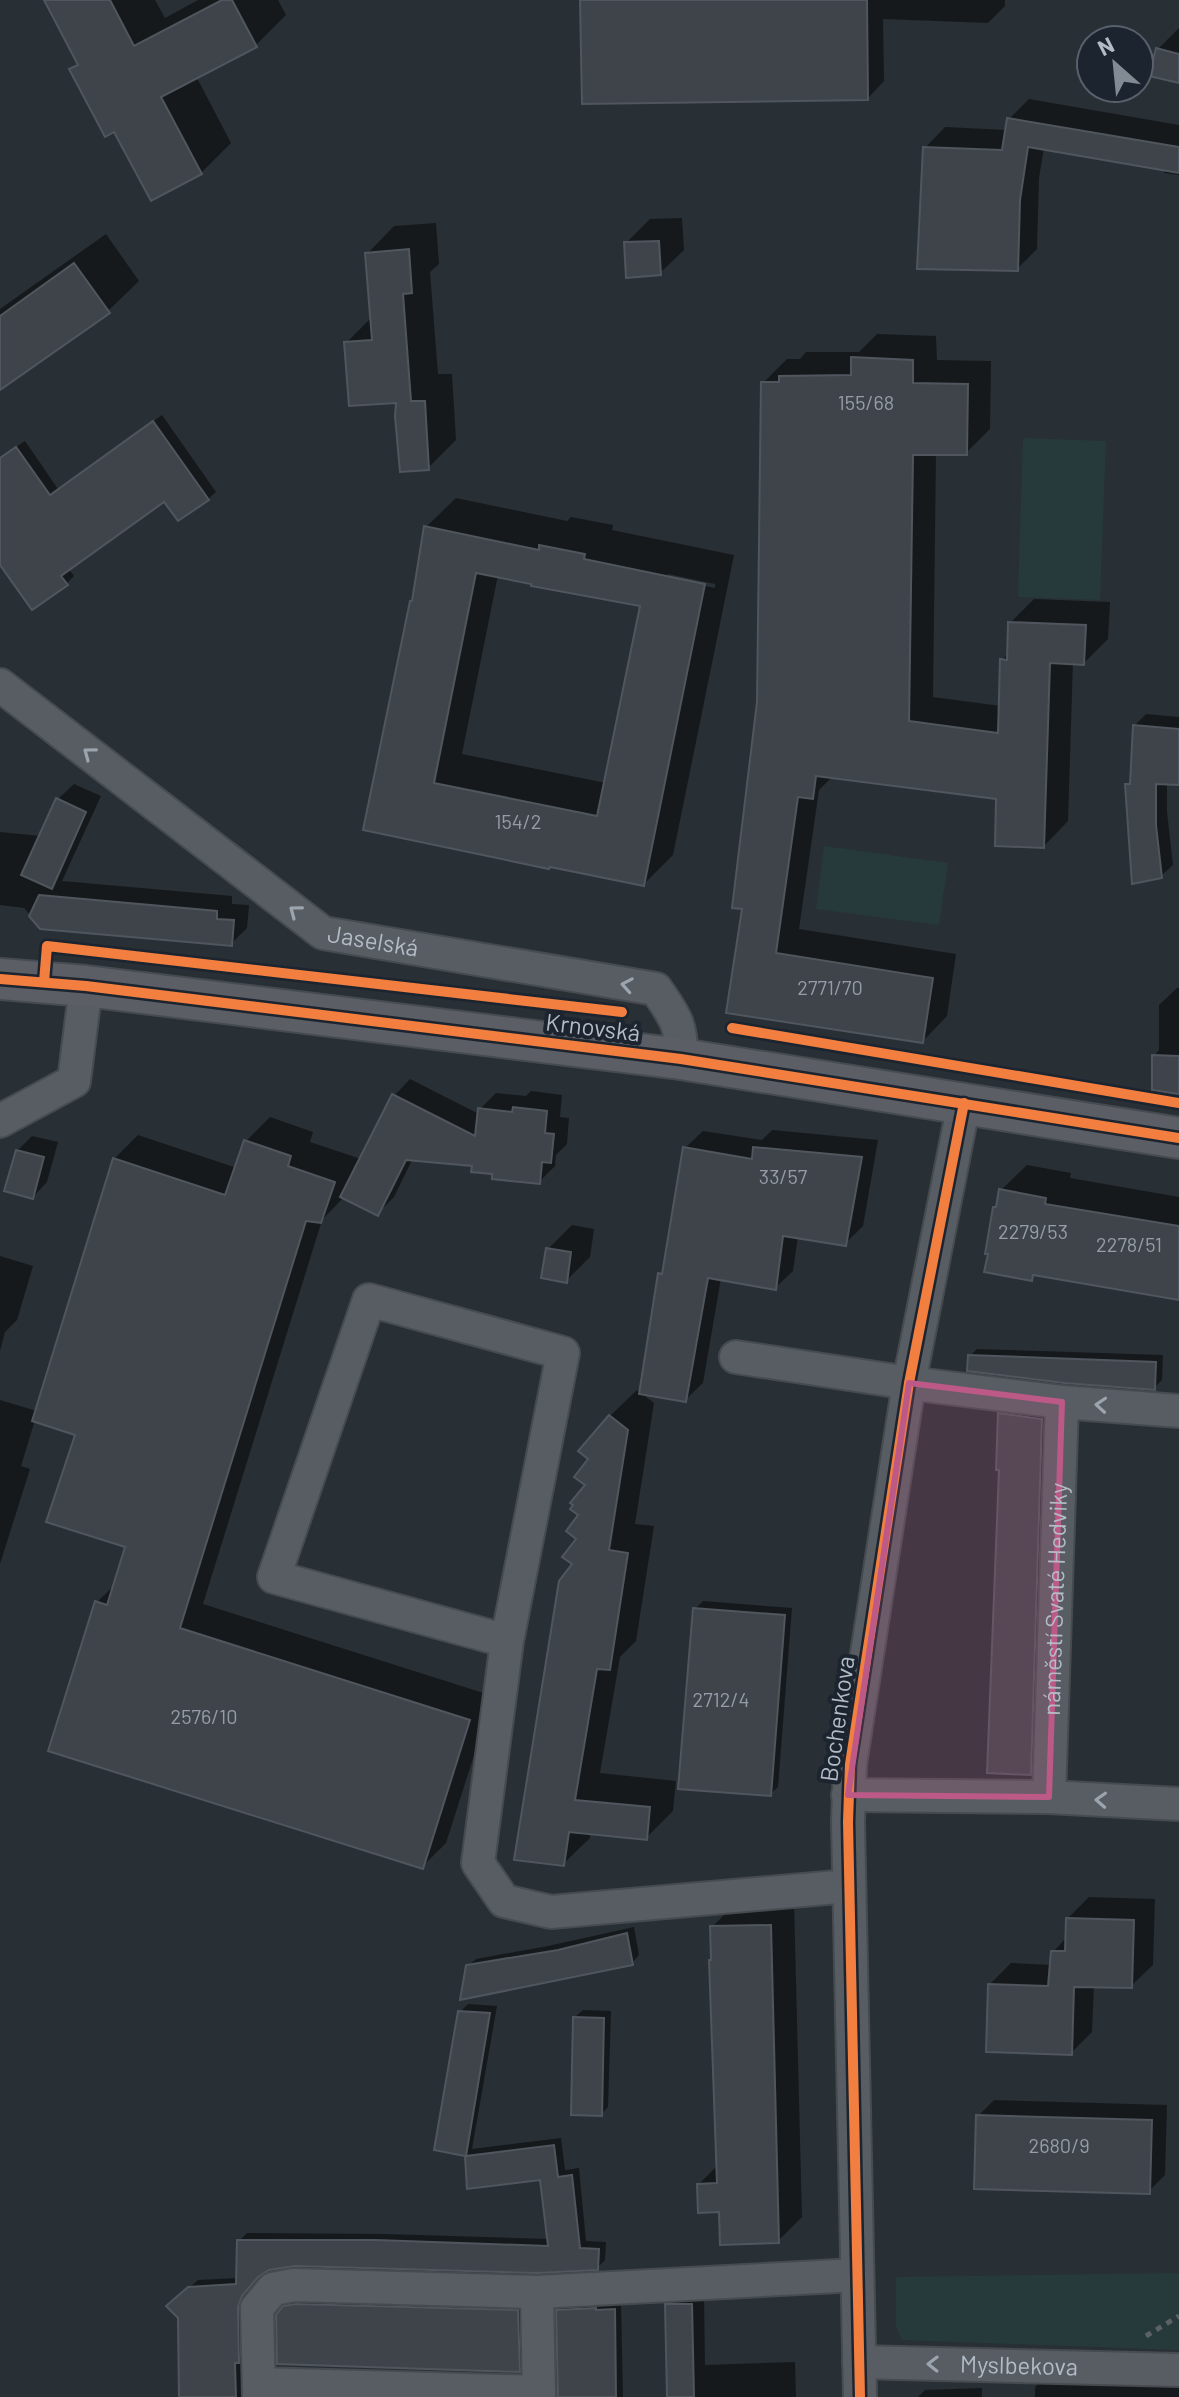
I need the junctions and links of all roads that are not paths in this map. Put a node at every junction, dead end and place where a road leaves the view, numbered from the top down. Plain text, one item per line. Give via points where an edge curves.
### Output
1 (0, 685) edge
2 (0, 979) edge
3 (86, 986) junction
4 (681, 1059) junction
5 (964, 1103) junction
6 (0, 1121) edge
7 (1179, 1138) edge
8 (736, 1357) dead end
9 (909, 1383) junction
10 (1062, 1402) junction
11 (1179, 1411) edge
12 (507, 1641) junction
13 (848, 1795) junction
14 (1049, 1797) junction
15 (1179, 1804) edge
16 (849, 1886) junction
17 (857, 2275) junction
18 (537, 2292) junction
19 (859, 2362) junction
20 (1179, 2370) edge
21 (259, 2390) edge
22 (539, 2394) edge
23 (860, 2397) edge

4 -> 1 street, Jaselská via 682,1034 656,989 323,933
2 - 3 main road, Krnovská
3 - 4 main road, Krnovská
3 - 6 street via 74,1081
4 - 5 main road, Krnovská
5 - 7 main road, Krnovská
5 - 9 street, Bochenkova
8 - 9 street
9 - 10 street
9 - 13 street, Bochenkova
11 -> 10 street
10 - 14 street, náměstí Svaté Hedviky
12 - 12 street via 563,1353 369,1300 274,1577
12 - 16 street via 478,1863 504,1901 551,1912
13 - 14 street
13 - 16 street, Bochenkova
15 -> 14 street
16 - 17 street, Bochenkova
17 - 18 street
17 - 19 street, Bochenkova
18 - 21 street via 294,2285 273,2289 257,2308
18 - 22 street
20 -> 19 street, Myslbekova
19 - 23 street, Bochenkova
21 - 22 street

